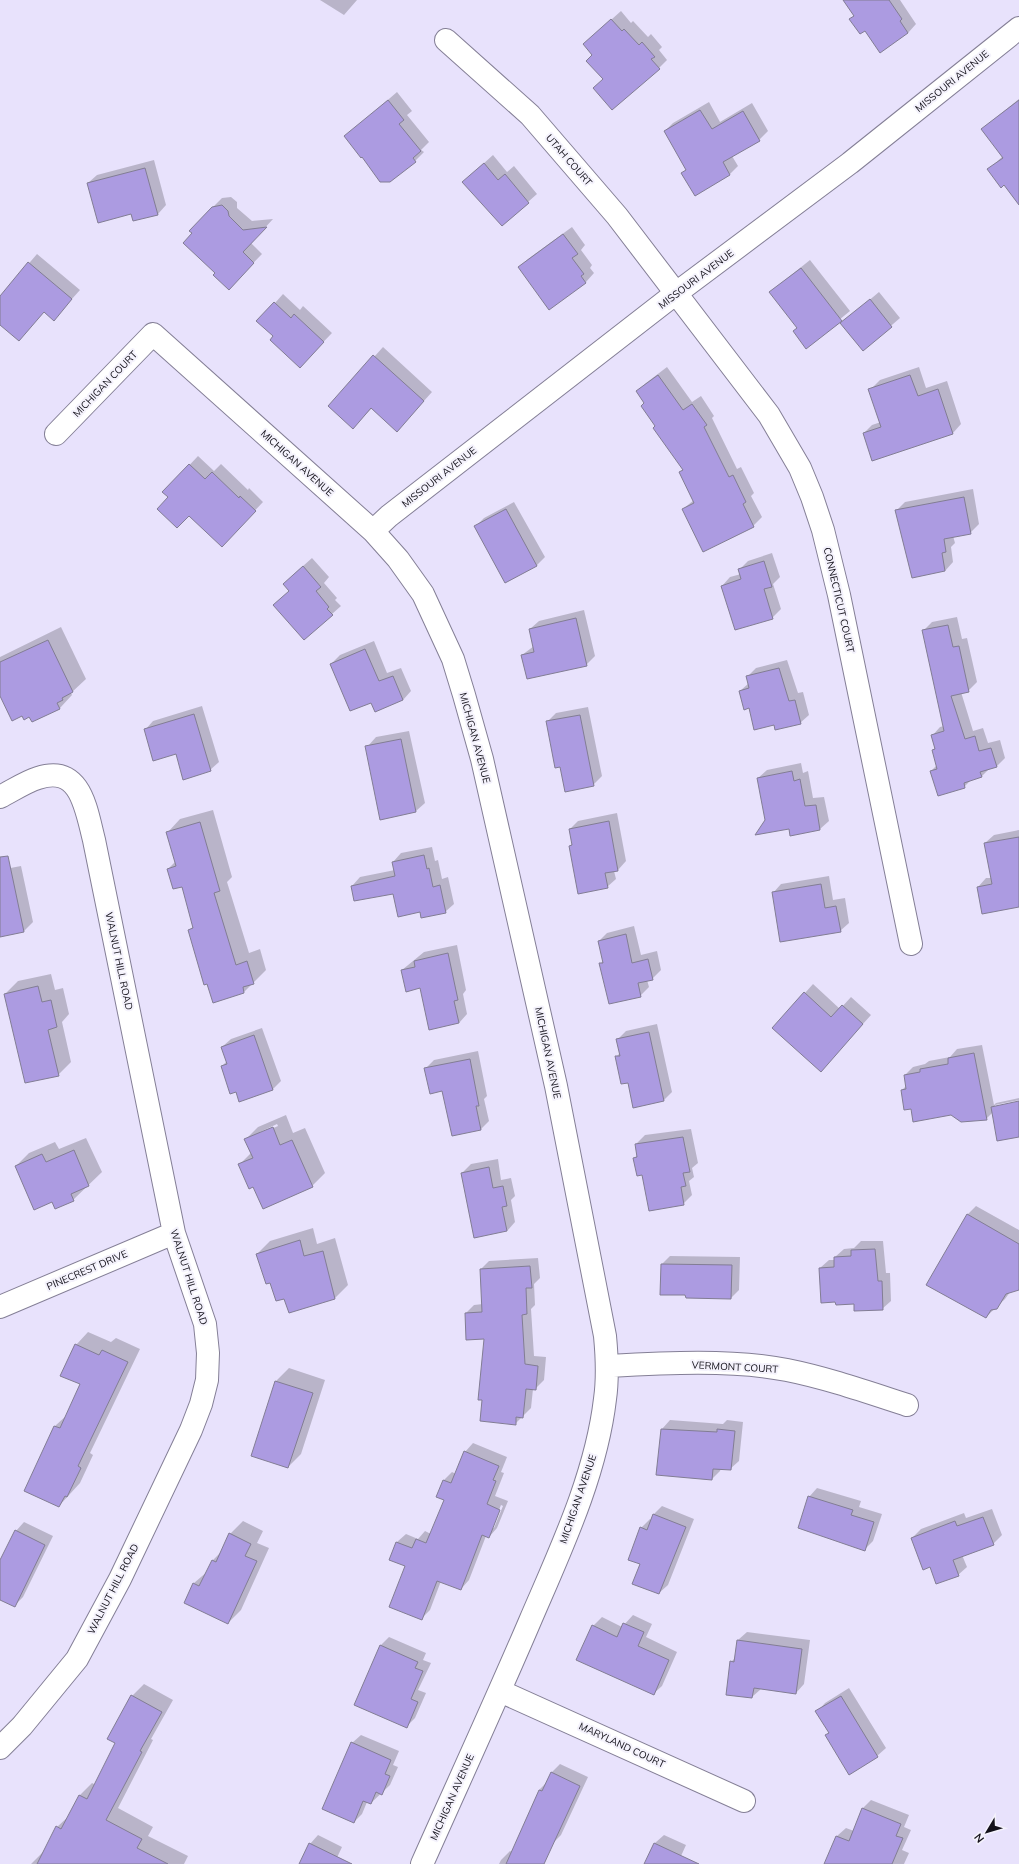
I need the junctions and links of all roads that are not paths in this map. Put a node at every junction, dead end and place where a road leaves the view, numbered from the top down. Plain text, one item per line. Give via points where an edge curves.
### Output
1 (1019, 28) edge
2 (446, 40) dead end
3 (675, 294) junction
4 (153, 334) joint
5 (56, 434) dead end
6 (373, 531) junction
7 (0, 797) edge
8 (911, 944) dead end
9 (174, 1233) junction
10 (0, 1307) edge
11 (607, 1366) junction
12 (906, 1404) dead end
13 (500, 1690) junction
14 (0, 1748) edge
15 (744, 1801) dead end
16 (422, 1864) edge

1 - 3 street, MISSOURI AVENUE via 850,162
2 - 3 street, UTAH COURT via 524,110 554,142 617,216
3 - 6 street, MISSOURI AVENUE
3 - 8 street, CONNECTICUT COURT via 769,415 800,468 812,497 839,595
4 - 5 street, MICHIGAN COURT
4 - 6 street, MICHIGAN AVENUE
6 - 11 street, MICHIGAN AVENUE via 398,559 423,594 453,659 470,716 556,1086 605,1336
7 - 9 street, WALNUT HILL ROAD via 38,778 58,774 74,782 84,801
9 - 10 street, PINECREST DRIVE
9 - 14 street, WALNUT HILL ROAD via 205,1324 207,1380 201,1404 120,1579 77,1659 22,1726
11 - 12 street, VERMONT COURT via 722,1364 786,1370
11 - 13 street, MICHIGAN AVENUE via 606,1398 592,1464 558,1554
13 - 15 street, MARYLAND COURT
13 - 16 street, MICHIGAN AVENUE

